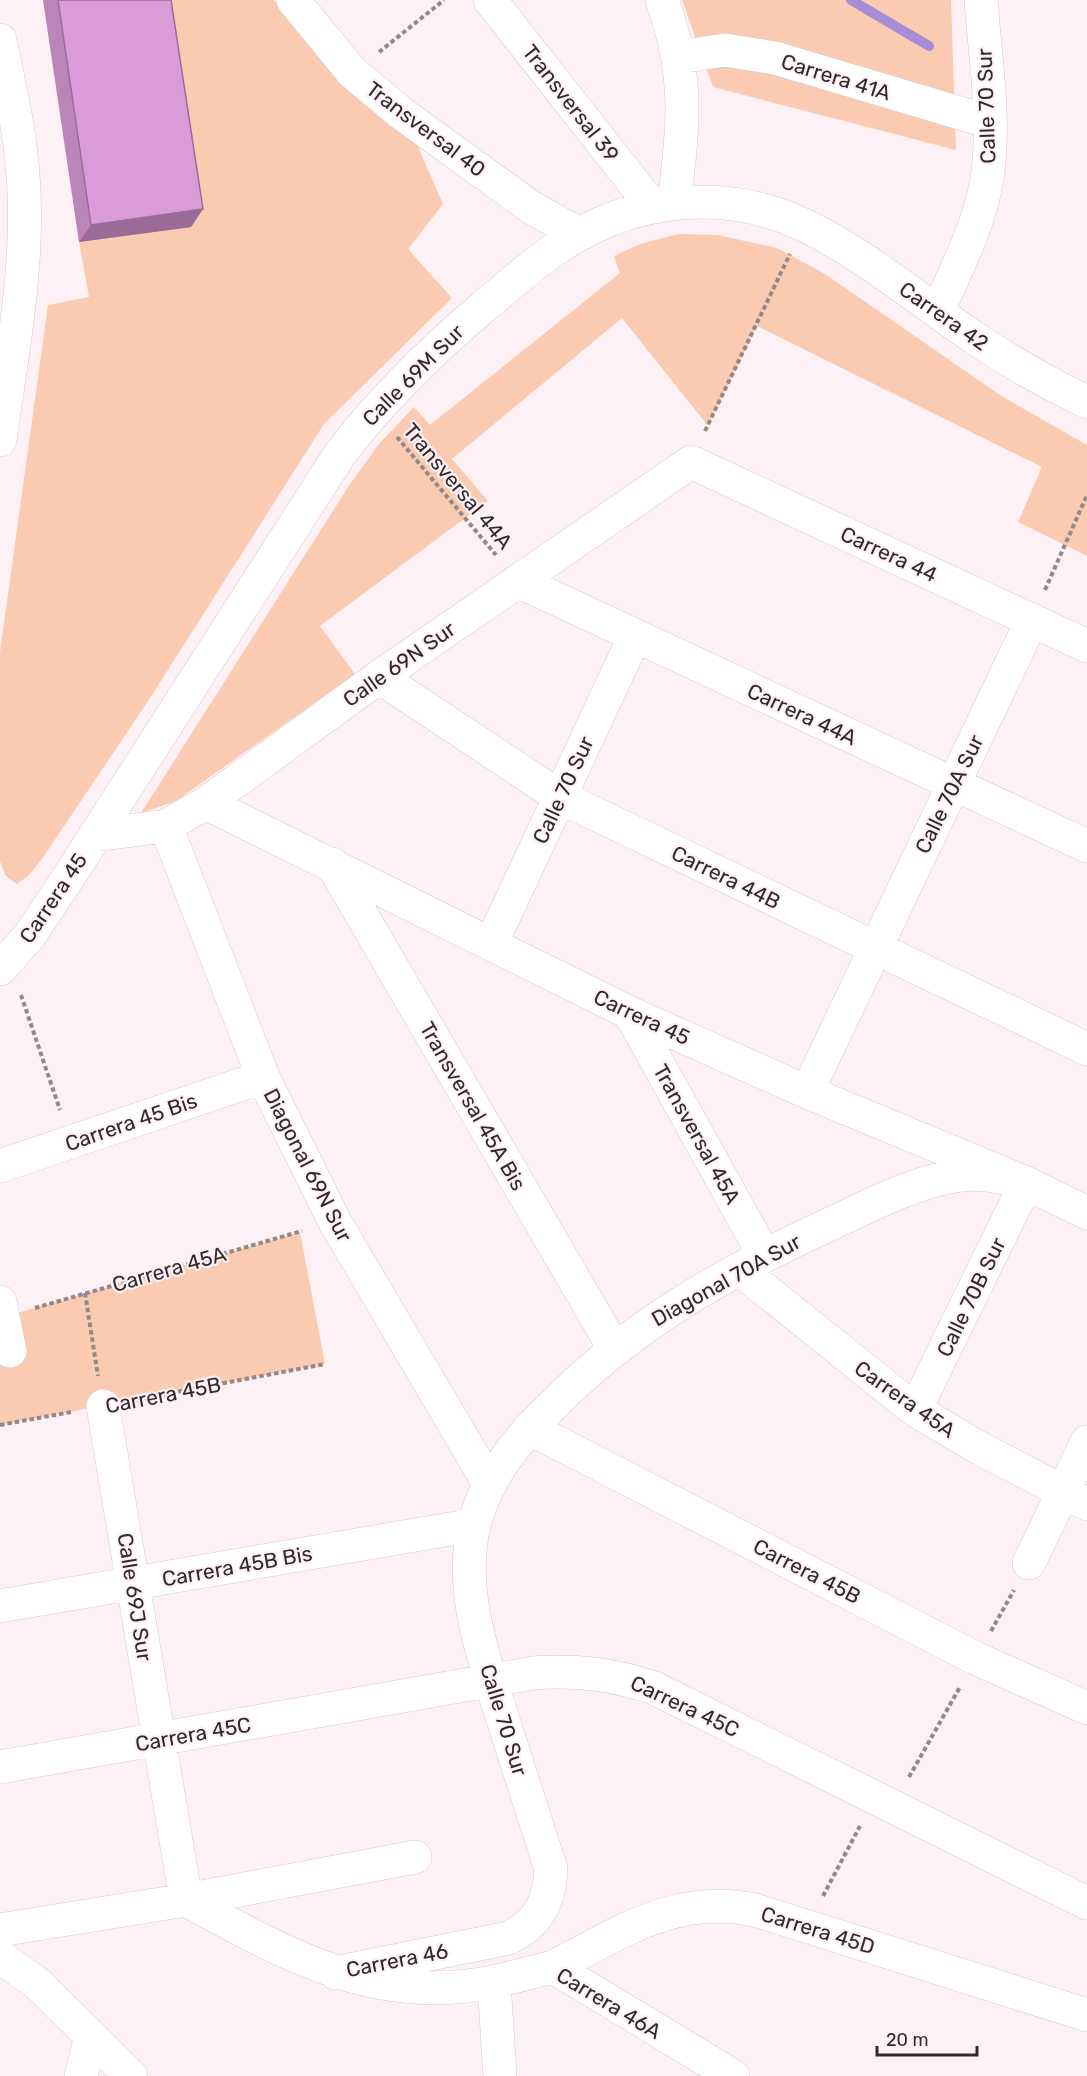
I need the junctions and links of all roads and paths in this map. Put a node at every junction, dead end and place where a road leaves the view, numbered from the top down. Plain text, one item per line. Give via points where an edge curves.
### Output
1 (293, 0) edge
2 (444, 0) edge
3 (490, 0) edge
4 (662, 0) edge
5 (981, 0) edge
6 (0, 40) edge
7 (679, 57) junction
8 (352, 72) junction
9 (990, 122) junction
10 (663, 204) junction
11 (804, 225) junction
12 (579, 234) junction
13 (938, 311) junction
14 (1087, 402) edge
15 (374, 411) junction
16 (0, 440) edge
17 (691, 462) junction
18 (1087, 495) edge
19 (518, 581) junction
20 (1032, 620) junction
21 (635, 636) junction
22 (1087, 646) edge
23 (380, 678) junction
24 (954, 784) junction
25 (560, 797) junction
26 (206, 802) junction
27 (166, 826) junction
28 (95, 835) junction
29 (1087, 846) edge
30 (332, 864) junction
31 (491, 944) junction
32 (874, 948) junction
33 (3, 955) edge
34 (630, 1013) junction
35 (1087, 1049) edge
36 (263, 1077) junction
37 (807, 1092) junction
38 (70, 1142) junction
39 (0, 1166) edge
40 (1026, 1183) junction
41 (1087, 1213) edge
42 (334, 1222) junction
43 (752, 1262) junction
44 (86, 1293) junction
45 (2, 1310) edge
46 (615, 1348) junction
47 (10, 1351) dead end
48 (325, 1364) dead end
49 (103, 1406) junction
50 (915, 1410) junction
51 (0, 1425) edge
52 (529, 1428) junction
53 (1087, 1442) edge
54 (490, 1485) junction
55 (1075, 1498) edge
56 (474, 1525) junction
57 (1029, 1563) dead end
58 (133, 1584) junction
59 (0, 1606) edge
60 (491, 1682) junction
61 (1087, 1708) edge
62 (158, 1740) junction
63 (0, 1767) edge
64 (874, 1798) junction
65 (415, 1857) dead end
66 (186, 1900) junction
67 (1087, 1904) edge
68 (540, 1911) joint
69 (808, 1926) junction
70 (0, 1930) edge
71 (0, 1957) edge
72 (553, 1967) junction
73 (334, 1972) junction
74 (494, 1982) junction
75 (1087, 2015) edge
76 (91, 2036) junction
77 (81, 2076) edge
78 (131, 2076) edge
79 (500, 2076) edge
80 (733, 2076) edge

1 - 8 street, Transversal 40
2 - 8 path
3 - 10 street, Transversal 39
4 - 7 street
5 - 9 street, Calle 70 Sur
6 - 16 street via 19,139 25,219
7 - 9 street, Carrera 41A via 725,50 775,58
7 - 10 street via 684,108
8 - 12 street, Transversal 40 via 463,160 532,208
9 - 13 street, Calle 70 Sur via 987,181
10 - 11 street, Carrera 42 via 740,205
10 - 12 street, Calle 69M Sur via 603,221
11 - 13 street, Carrera 42 via 843,246
11 - 17 path
12 - 15 street, Calle 69M Sur via 530,268 437,347
13 - 14 street, Carrera 42 via 1015,364
15 - 19 path, Transversal 44A
15 - 28 street, Calle 69M Sur via 340,454
17 - 19 street, Calle 69N Sur
17 - 20 street, Carrera 44
18 - 20 path
19 - 21 street, Carrera 44A
19 - 23 street, Calle 69N Sur
20 - 22 street, Carrera 44
20 - 24 street, Calle 70A Sur
21 - 24 street, Carrera 44A
21 - 25 street, Calle 70 Sur
23 - 25 street, Carrera 44B
23 - 26 street, Calle 69N Sur
24 - 29 street, Carrera 44A
24 - 32 street, Calle 70A Sur
25 - 31 street, Calle 70 Sur
25 - 32 street, Carrera 44B
26 - 27 street, Calle 69N Sur
26 - 30 street, Carrera 45
27 - 28 street, Calle 69N Sur
27 - 36 street, Diagonal 69N Sur
28 - 33 street, Carrera 45 via 30,934
30 - 31 street, Carrera 45
30 - 46 street, Transversal 45A Bis
31 - 34 street, Carrera 45
32 - 35 street, Carrera 44B
32 - 37 street, Calle 70A Sur
33 - 38 path
34 - 37 street, Carrera 45
34 - 43 street, Transversal 45A
36 - 38 street, Carrera 45 Bis
36 - 42 street, Diagonal 69N Sur
37 - 40 street, Carrera 45
38 - 39 street, Carrera 45 Bis
40 - 41 street, Carrera 45
40 - 43 street, Diagonal 70A Sur via 988,1174 932,1181 900,1192
40 - 50 street, Calle 70B Sur
42 - 44 path, Carrera 45A
42 - 54 street, Diagonal 69N Sur
43 - 46 street, Diagonal 70A Sur via 687,1297
43 - 50 street, Carrera 45A
44 - 45 path, Carrera 45A
44 - 49 path
45 - 47 street
46 - 52 street, Diagonal 70A Sur
48 - 49 path, Carrera 45B
49 - 51 path, Carrera 45B
49 - 58 street, Calle 69J Sur
50 - 55 street, Carrera 45A
52 - 54 street, Diagonal 70A Sur
52 - 61 street, Carrera 45B via 975,1658
53 - 55 street
54 - 56 street, Diagonal 70A Sur
55 - 57 street
56 - 58 street, Carrera 45B Bis
56 - 60 street, Calle 70 Sur via 469,1586
58 - 59 street, Carrera 45B Bis
58 - 62 street, Calle 69J Sur
60 - 62 street, Carrera 45C
60 - 64 street, Carrera 45C via 564,1671 624,1678 654,1688
60 - 68 street, Calle 70 Sur via 551,1869 550,1888
62 - 63 street, Carrera 45C
62 - 66 street, Calle 69J Sur
64 - 67 street, Carrera 45C
64 - 69 path
65 - 66 street
66 - 70 street
66 - 73 street, Carrera 46 via 272,1946
68 - 73 street, Carrera 46 via 528,1928 509,1938
69 - 72 street, Carrera 45D via 735,1906 693,1906 654,1917
69 - 75 street, Carrera 45D
71 - 76 street via 38,1984
72 - 74 street, Carrera 46A
72 - 80 street, Carrera 46A
73 - 74 street, Carrera 46A via 370,1983 411,1988
74 - 79 street
76 - 77 street
76 - 78 street

